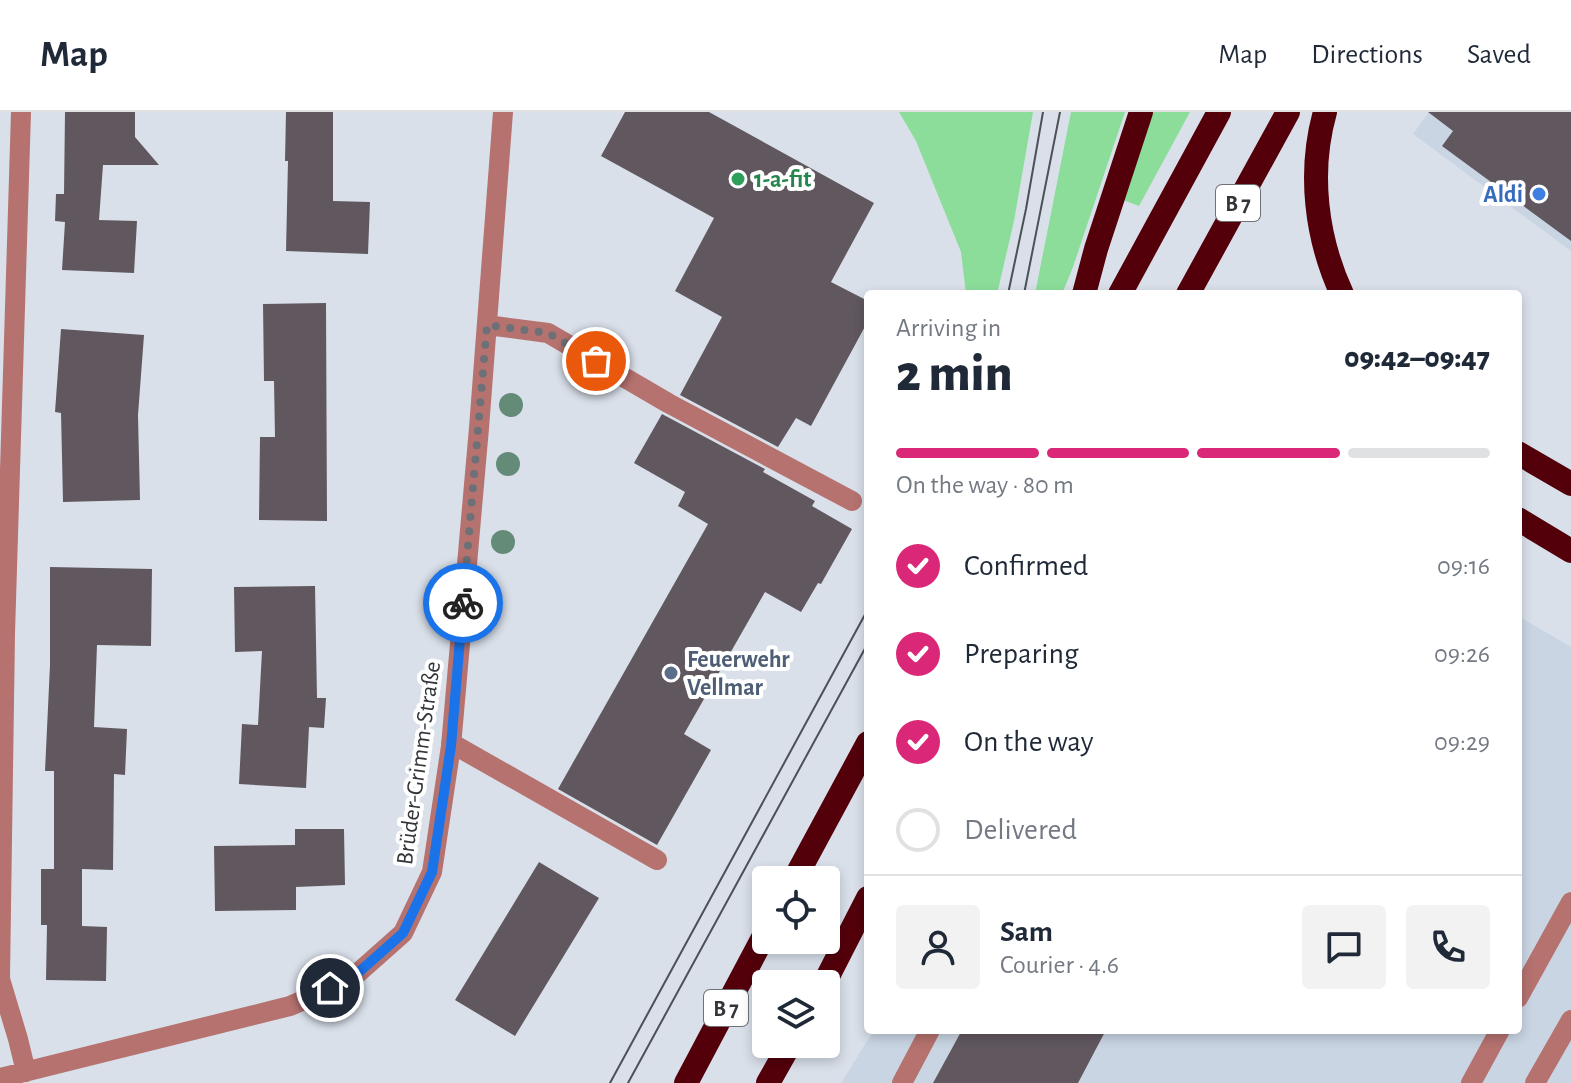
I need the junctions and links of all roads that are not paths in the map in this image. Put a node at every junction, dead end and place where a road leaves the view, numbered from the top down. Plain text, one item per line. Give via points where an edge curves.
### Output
1 (21, 112) edge
2 (503, 112) edge
3 (1141, 112) edge
4 (1219, 112) edge
5 (1288, 112) edge
6 (1325, 112) edge
7 (1085, 290) edge
8 (1122, 290) edge
9 (1190, 290) edge
10 (1341, 290) edge
11 (487, 325) junction
12 (1522, 455) edge
13 (1571, 484) edge
14 (852, 501) dead end
15 (1522, 521) edge
16 (1571, 551) edge
17 (2, 633) edge
18 (451, 743) junction
19 (864, 750) edge
20 (657, 860) dead end
21 (802, 866) edge
22 (1570, 904) edge
23 (864, 906) edge
24 (754, 954) edge
25 (831, 970) edge
26 (0, 978) edge
27 (1522, 991) edge
28 (1571, 1020) edge
29 (928, 1034) edge
30 (1498, 1034) edge
31 (782, 1058) edge
32 (26, 1072) junction
33 (0, 1078) edge
34 (686, 1083) edge
35 (768, 1083) edge
36 (902, 1083) edge
37 (1471, 1083) edge
38 (1535, 1083) edge

1 - 17 street
2 - 11 street, Brüder-Grimm-Straße
3 - 7 highway
4 - 8 highway, B 7
5 - 9 highway, B 7
6 - 10 highway via 1316,169 1317,206
11 - 14 street via 548,333
11 - 18 street, Brüder-Grimm-Straße
12 - 13 highway
15 - 16 highway
17 - 26 street
18 - 20 street
18 - 32 street, Brüder-Grimm-Straße via 432,872 403,933 350,980 290,1006
19 - 21 highway
22 - 27 street
23 - 25 highway
24 - 34 highway, B 7
26 - 32 street
28 - 38 street
29 - 36 street
30 - 37 street
31 - 35 highway
32 - 33 street, Brüder-Grimm-Straße

